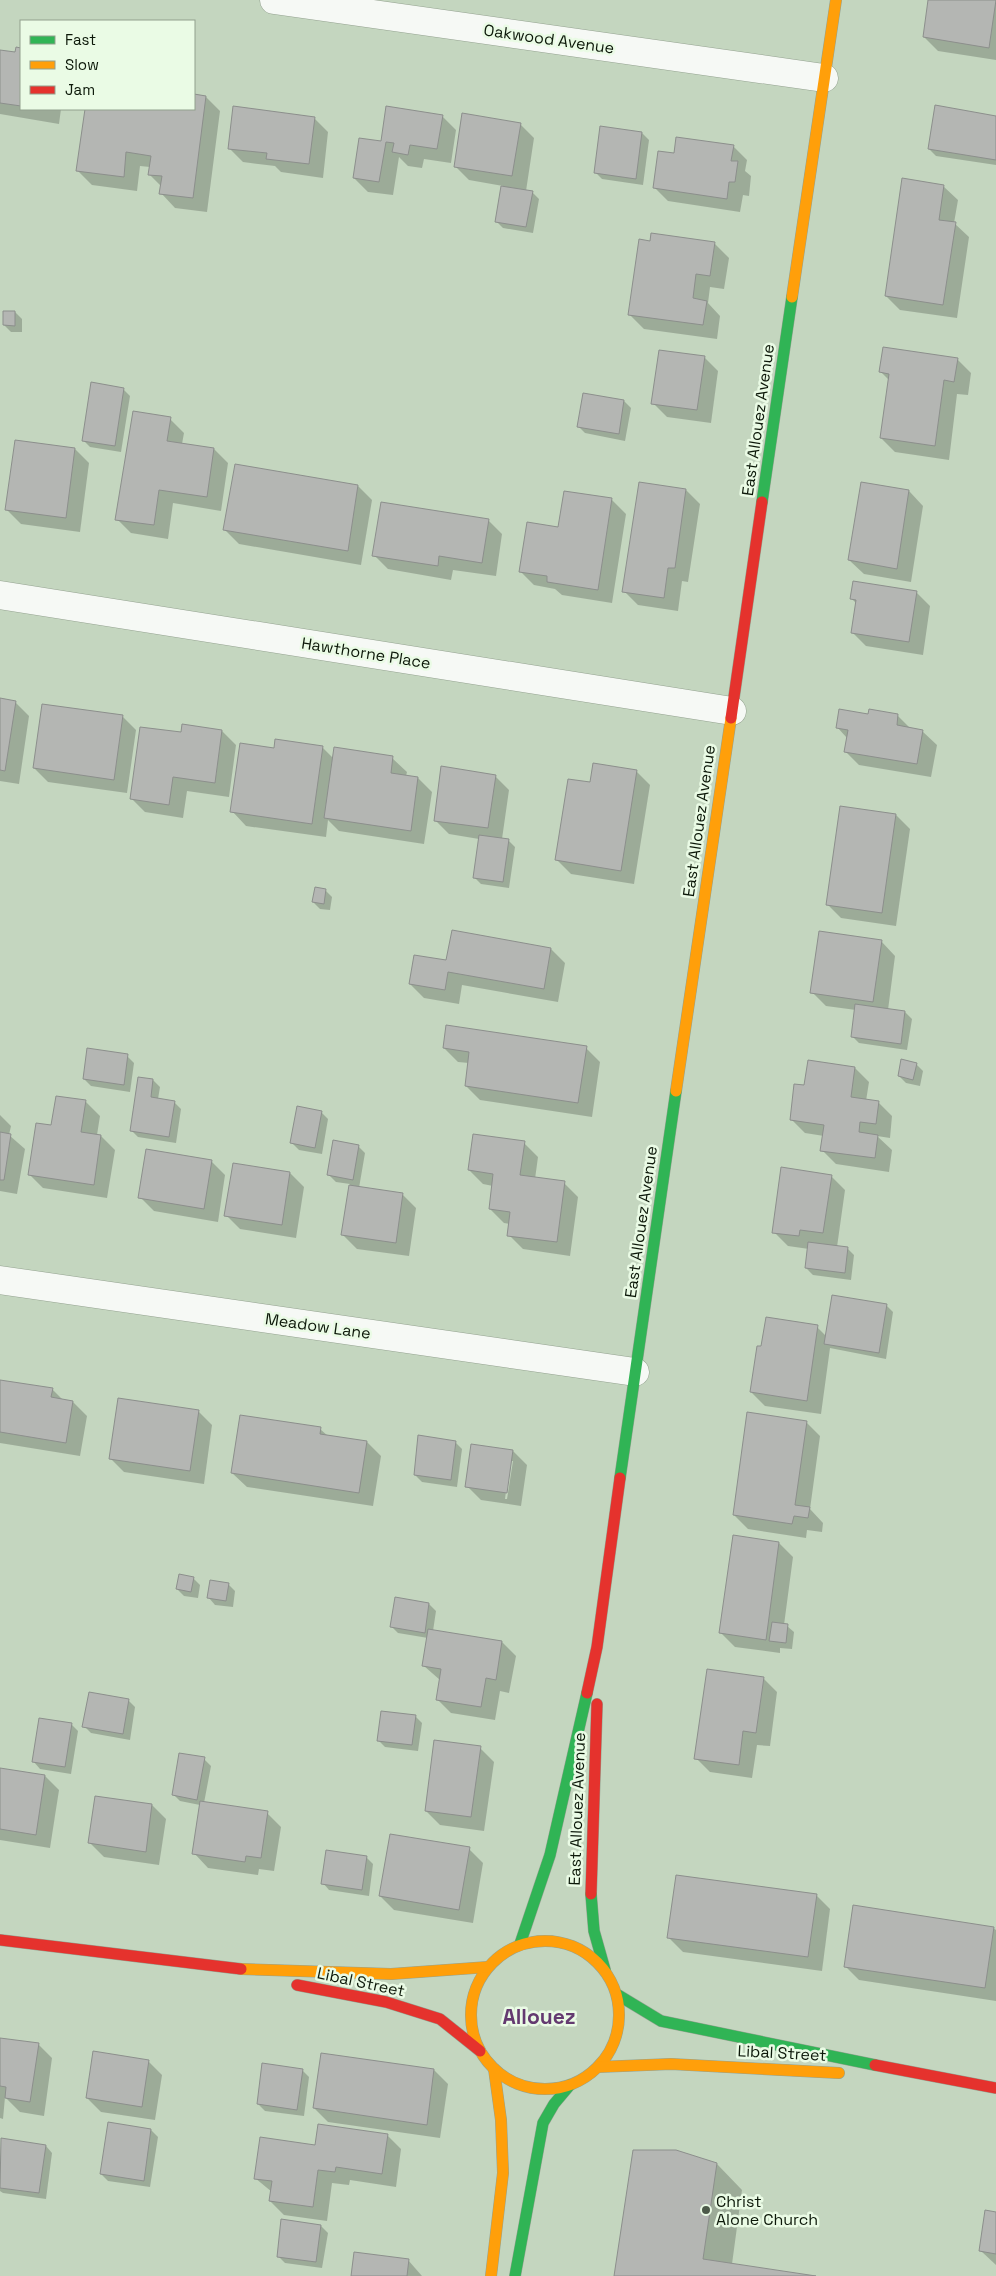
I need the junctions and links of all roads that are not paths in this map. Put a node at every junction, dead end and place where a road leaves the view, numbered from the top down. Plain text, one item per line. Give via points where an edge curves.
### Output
1 (274, 0) edge
2 (836, 0) edge
3 (824, 78) junction
4 (0, 595) edge
5 (732, 711) junction
6 (0, 1280) edge
7 (635, 1372) junction
8 (597, 1647) junction
9 (0, 1940) edge
10 (520, 1944) junction
11 (488, 1967) junction
12 (224, 1969) junction
13 (606, 1970) junction
14 (618, 1995) junction
15 (480, 2051) junction
16 (598, 2068) junction
17 (494, 2069) junction
18 (849, 2074) dead end
19 (868, 2075) dead end
20 (963, 2083) junction
21 (570, 2086) junction
22 (996, 2088) edge
23 (491, 2276) edge
24 (515, 2276) edge

1 - 3 street, Oakwood Avenue
2 - 3 street, East Allouez Avenue
3 - 5 street, East Allouez Avenue
4 - 5 street, Hawthorne Place
5 - 7 street, East Allouez Avenue
6 - 7 street, Meadow Lane
7 - 8 street, East Allouez Avenue
8 - 10 street, East Allouez Avenue via 550,1855
8 - 13 street, East Allouez Avenue via 590,1886 594,1931
9 - 12 street, Libal Street
10 - 11 street
10 - 13 street via 543,1940 567,1943 588,1953
11 - 12 street, Libal Street via 391,1974
11 - 15 street via 476,1986 471,2008 472,2030
12 - 15 street, Libal Street via 386,2002 434,2017
13 - 14 street
14 - 16 street via 619,2021 613,2046
14 - 20 street, Libal Street via 661,2021
15 - 17 street
16 - 18 street, Libal Street via 671,2064
16 - 21 street
17 - 21 street via 510,2081 530,2088 550,2090
17 - 23 street via 502,2174
19 - 20 street, Libal Street
20 - 22 street, Libal Street
21 - 24 street via 543,2122

